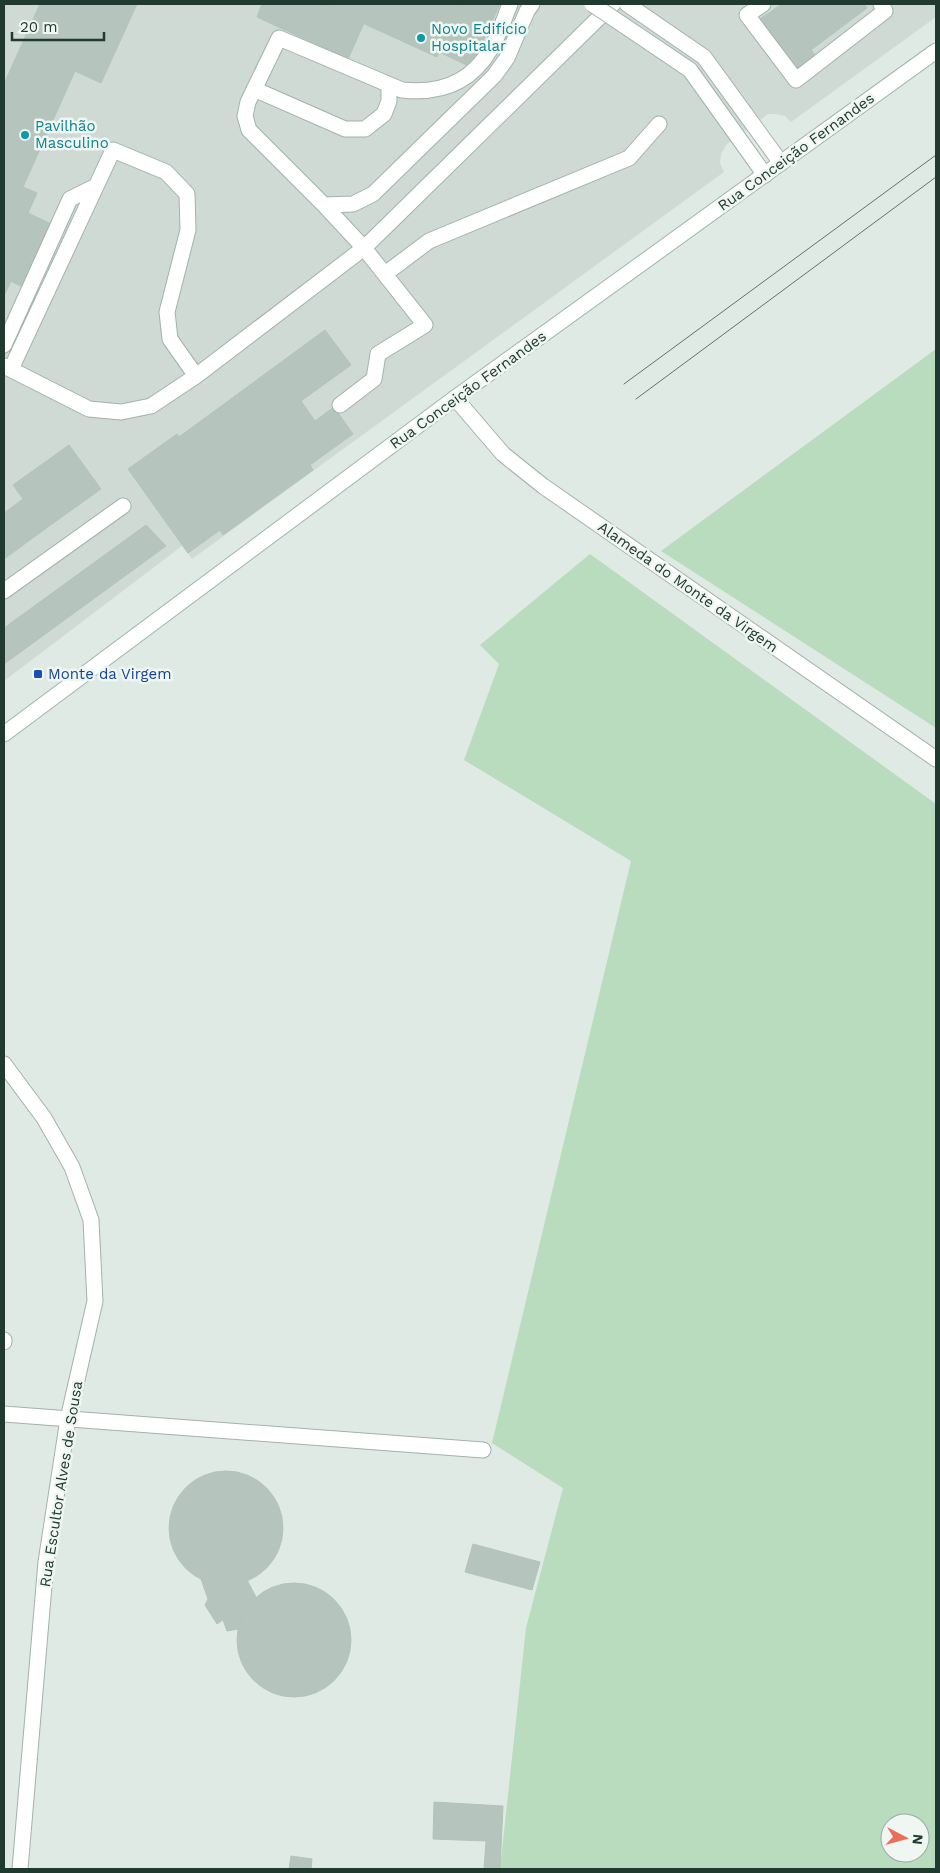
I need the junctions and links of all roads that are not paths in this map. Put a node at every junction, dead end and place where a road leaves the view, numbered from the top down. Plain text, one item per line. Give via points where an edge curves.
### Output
1 (510, 4) edge
2 (532, 4) edge
3 (592, 4) edge
4 (613, 4) edge
5 (627, 4) edge
6 (763, 4) edge
7 (881, 4) edge
8 (936, 51) edge
9 (389, 85) junction
10 (254, 89) junction
11 (660, 124) dead end
12 (781, 163) junction
13 (765, 175) junction
14 (96, 186) junction
15 (324, 205) junction
16 (364, 248) junction
17 (385, 274) junction
18 (4, 345) edge
19 (7, 368) edge
20 (196, 376) junction
21 (455, 398) junction
22 (340, 405) dead end
23 (123, 506) dead end
24 (4, 591) edge
25 (4, 734) edge
26 (936, 759) edge
27 (4, 1064) edge
28 (4, 1414) edge
29 (68, 1419) junction
30 (483, 1450) dead end
31 (20, 1869) edge

1 - 9 street via 491,49 476,68 456,83 420,92
2 - 15 street via 507,58 494,76 373,194 353,204
3 - 13 street, bridge via 690,70
4 - 16 street
5 - 12 street via 704,57
6 - 7 street via 747,15 796,80 885,11
8 - 12 street, Rua Conceição Fernandes
9 - 10 street via 389,101 384,114 365,129 345,129
9 - 10 street via 279,38
10 - 15 street via 245,116 249,130
11 - 17 street via 629,158 429,241
12 - 13 street, Rua Conceição Fernandes
13 - 21 street, Rua Conceição Fernandes
14 - 18 street via 70,199
14 - 19 street
14 - 20 street via 113,150 166,172 187,194 188,230 166,312 170,339
15 - 16 street
16 - 17 street
16 - 20 street
17 - 22 street via 425,325 378,354 374,380
19 - 20 street via 89,408 121,412 151,406
21 - 25 street, Rua Conceição Fernandes
21 - 26 street, Alameda do Monte da Virgem via 503,454 543,486
23 - 24 street
27 - 29 street, Rua Escultor Alves de Sousa via 44,1118 72,1167 91,1220 95,1301
28 - 29 street
29 - 30 street
29 - 31 street, Rua Escultor Alves de Sousa via 46,1562

